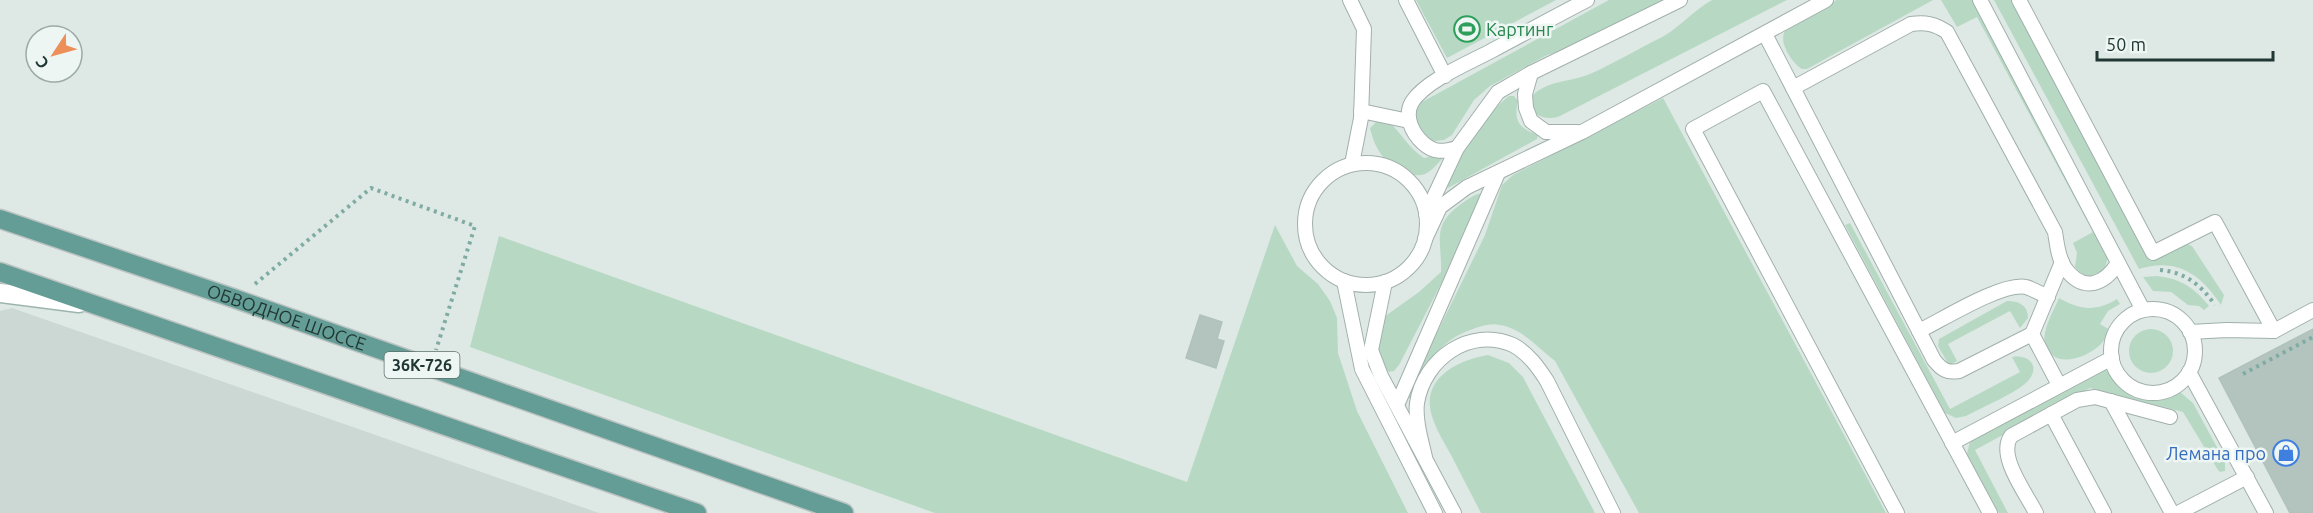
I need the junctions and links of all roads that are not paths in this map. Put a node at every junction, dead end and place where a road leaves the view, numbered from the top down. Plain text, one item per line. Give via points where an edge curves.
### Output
1 (1350, 0) edge
2 (1406, 0) edge
3 (1680, 0) edge
4 (1826, 0) edge
5 (1980, 0) edge
6 (2019, 0) edge
7 (1581, 1) edge
8 (1765, 34) junction
9 (1531, 73) junction
10 (1445, 76) junction
11 (1793, 88) junction
12 (1361, 111) junction
13 (1409, 121) junction
14 (1582, 132) junction
15 (1457, 148) junction
16 (1352, 164) junction
17 (1498, 173) junction
18 (1426, 214) junction
19 (0, 219) edge
20 (1425, 238) junction
21 (2062, 262) junction
22 (2118, 264) junction
23 (0, 272) edge
24 (1344, 281) junction
25 (1385, 282) junction
26 (0, 293) edge
27 (2048, 297) junction
28 (107, 307) junction
29 (2143, 310) junction
30 (2313, 310) edge
31 (2274, 331) junction
32 (1919, 332) junction
33 (2190, 332) junction
34 (2032, 334) junction
35 (2112, 357) junction
36 (2189, 372) junction
37 (2059, 386) junction
38 (2111, 401) junction
39 (1397, 405) junction
40 (2051, 414) junction
41 (2170, 417) dead end
42 (1952, 442) junction
43 (1425, 457) junction
44 (2247, 477) junction
45 (697, 513) edge
46 (844, 513) edge
47 (1436, 513) edge
48 (1454, 513) edge
49 (1613, 513) edge
50 (1897, 513) edge
51 (1990, 513) edge
52 (2036, 513) edge
53 (2104, 513) edge
54 (2172, 513) edge
55 (2178, 513) edge
56 (2266, 513) edge

1 - 12 lane via 1364,29
2 - 10 lane
3 - 9 lane
4 - 8 lane
5 - 22 lane
6 - 31 lane via 2153,253 2215,222
7 - 10 lane
8 - 11 lane
8 - 14 lane
9 - 14 lane via 1525,94 1531,121 1546,132
9 - 15 lane via 1498,92
10 - 13 lane via 1417,95 1411,104
11 - 21 lane via 1911,24 1938,25 1947,32 2055,232
11 - 32 lane
12 - 13 lane
12 - 16 lane
13 - 15 lane via 1430,149 1443,152
14 - 17 lane
15 - 18 lane
16 - 18 lane via 1370,162 1404,176 1416,188
16 - 24 lane via 1333,171 1319,184 1304,220 1306,239 1314,257 1327,272
17 - 20 lane via 1467,187 1440,207
17 - 39 lane
18 - 20 lane
19 - 46 main road, ОБВОДНОЕ ШОССЕ / 36К-726
20 - 25 lane via 1417,257 1403,273
21 - 22 lane via 2076,279 2087,284 2110,276
21 - 27 lane
22 - 29 lane
23 - 28 main road, 36К-726
24 - 25 lane via 1364,285
24 - 47 lane via 1362,369
25 - 39 lane via 1371,350
26 - 28 main road
27 - 32 lane via 2027,287 1999,291
27 - 34 lane
28 - 45 main road, 36К-726
29 - 33 lane via 2170,313
29 - 35 lane via 2120,325 2113,337
30 - 31 lane
31 - 33 lane
32 - 34 lane via 1934,360 1950,373
33 - 36 lane via 2194,352
34 - 37 lane
35 - 36 lane via 2119,377 2141,392 2169,391
35 - 37 lane
36 - 44 lane
37 - 42 lane
38 - 40 lane via 2086,398
38 - 41 lane
38 - 54 lane
39 - 43 lane
40 - 52 lane via 2011,435 2007,441 2008,461
40 - 53 lane
42 - 50 lane via 1763,91 1693,129
42 - 51 lane
43 - 48 lane
43 - 49 lane via 1417,403 1424,379 1434,364 1456,346 1492,339 1514,346 1534,361
44 - 55 lane
44 - 56 lane

